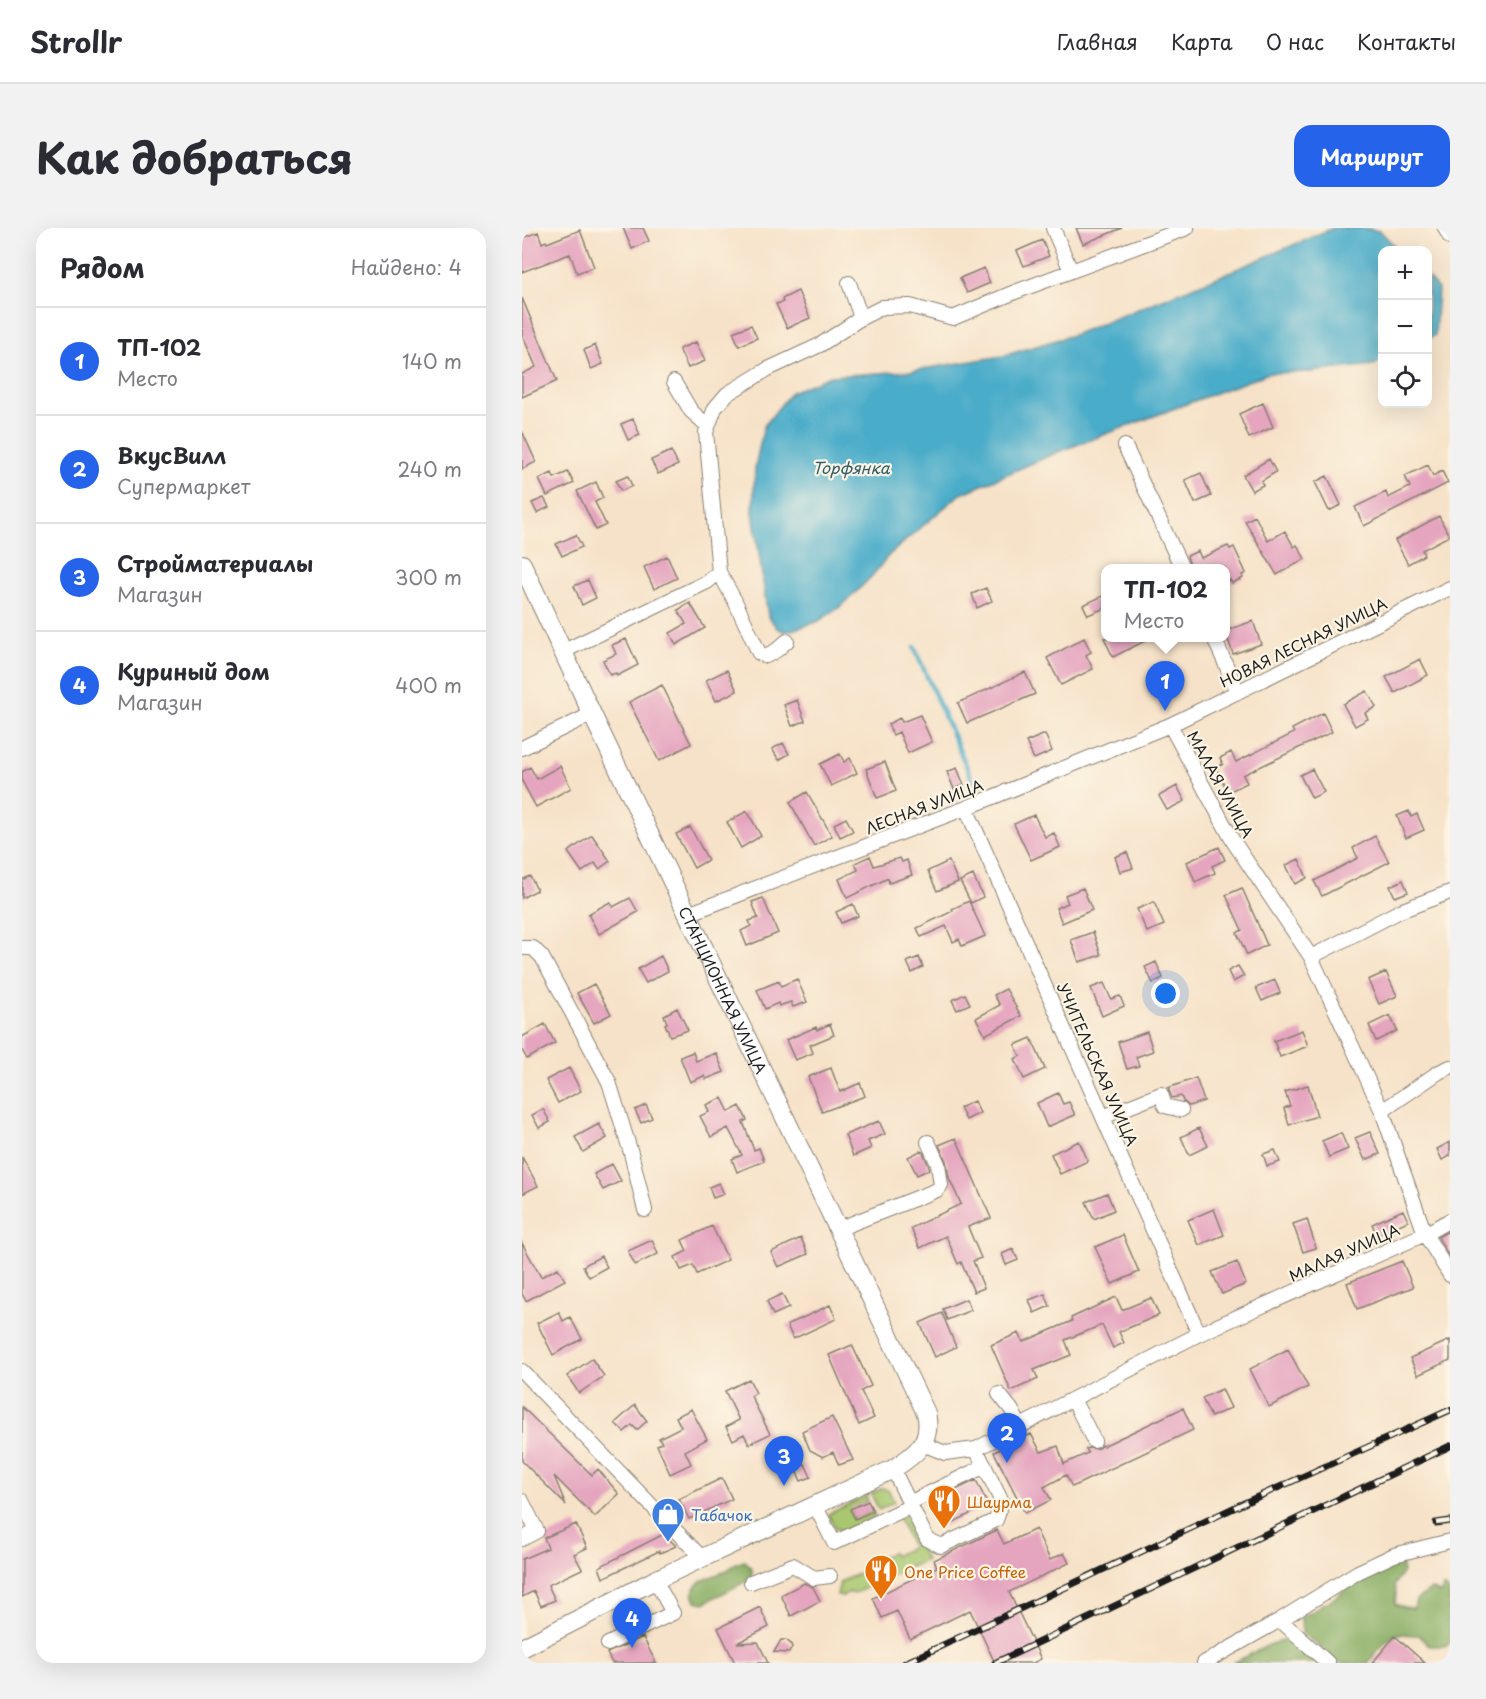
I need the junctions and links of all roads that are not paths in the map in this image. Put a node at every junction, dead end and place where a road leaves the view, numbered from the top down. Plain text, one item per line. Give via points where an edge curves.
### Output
1 (1053, 228) edge
2 (1187, 228) edge
3 (1445, 228) edge
4 (1450, 237) edge
5 (1071, 271) junction
6 (849, 283) dead end
7 (861, 318) junction
8 (674, 382) dead end
9 (708, 426) junction
10 (1125, 446) dead end
11 (522, 564) edge
12 (1180, 564) edge
13 (718, 572) junction
14 (1450, 588) edge
15 (788, 641) dead end
16 (1216, 642) edge
17 (562, 652) junction
18 (1238, 692) junction
19 (592, 714) junction
20 (1170, 725) junction
21 (522, 748) edge
22 (966, 808) junction
23 (1450, 892) edge
24 (688, 914) junction
25 (522, 948) edge
26 (1311, 957) junction
27 (1450, 1067) edge
28 (1181, 1110) dead end
29 (1382, 1111) junction
30 (1103, 1117) junction
31 (928, 1142) dead end
32 (645, 1210) dead end
33 (1450, 1221) edge
34 (838, 1229) junction
35 (1425, 1234) junction
36 (1450, 1275) edge
37 (1199, 1334) junction
38 (522, 1371) edge
39 (999, 1395) dead end
40 (1073, 1399) junction
41 (1020, 1426) junction
42 (1094, 1442) dead end
43 (923, 1444) junction
44 (976, 1449) junction
45 (985, 1466) junction
46 (892, 1469) junction
47 (522, 1501) edge
48 (910, 1504) junction
49 (815, 1505) junction
50 (522, 1539) edge
51 (1450, 1541) edge
52 (702, 1558) junction
53 (830, 1576) dead end
54 (655, 1580) junction
55 (751, 1582) dead end
56 (1281, 1620) junction
57 (523, 1644) edge
58 (608, 1644) dead end
59 (1204, 1663) edge
60 (1328, 1663) edge

1 - 5 street
2 - 5 street
3 - 4 street
5 - 7 street via 952,318 910,306 883,307
6 - 7 street
7 - 9 street via 820,345 768,369 727,394
8 - 9 street via 691,411
9 - 13 street
10 - 12 street
11 - 17 main road, СТАНЦИОННАЯ УЛИЦА
13 - 15 street via 759,653 766,656
13 - 17 street via 707,582
14 - 18 street, НОВАЯ ЛЕСНАЯ УЛИЦА
16 - 18 street
17 - 19 main road, СТАНЦИОННАЯ УЛИЦА
18 - 20 street, НОВАЯ ЛЕСНАЯ УЛИЦА
19 - 21 street
19 - 24 main road, СТАНЦИОННАЯ УЛИЦА
20 - 22 street, ЛЕСНАЯ УЛИЦА
20 - 26 street, МАЛАЯ УЛИЦА via 1233,841
22 - 24 street, ЛЕСНАЯ УЛИЦА
22 - 30 street, УЧИТЕЛЬСКАЯ УЛИЦА
23 - 26 street via 1400,911
24 - 34 main road, СТАНЦИОННАЯ УЛИЦА
25 - 32 street via 533,948 542,957 609,1082
26 - 29 street, МАЛАЯ УЛИЦА
27 - 29 street
28 - 30 street via 1165,1106 1161,1094
29 - 35 street, МАЛАЯ УЛИЦА
30 - 37 street, УЧИТЕЛЬСКАЯ УЛИЦА
31 - 34 street via 938,1164 937,1190
33 - 35 street
34 - 43 main road, СТАНЦИОННАЯ УЛИЦА via 926,1413 929,1424
35 - 36 street
35 - 37 street, МАЛАЯ УЛИЦА
37 - 40 street, МАЛАЯ УЛИЦА
38 - 52 street
39 - 41 street
40 - 41 street, МАЛАЯ УЛИЦА
40 - 42 street
41 - 44 street, МАЛАЯ УЛИЦА
43 - 44 street, МАЛАЯ УЛИЦА via 945,1453
43 - 46 main road
44 - 45 street
45 - 48 street
45 - 48 street via 1002,1502 996,1520 941,1546 927,1539
46 - 48 street
46 - 49 main road
47 - 50 street via 537,1531
48 - 49 street via 834,1543
49 - 52 main road
51 - 56 street via 1394,1555 1358,1572
52 - 54 main road
53 - 55 street via 814,1578 793,1565
54 - 57 main road
54 - 58 street via 673,1613
56 - 59 street
56 - 60 street

